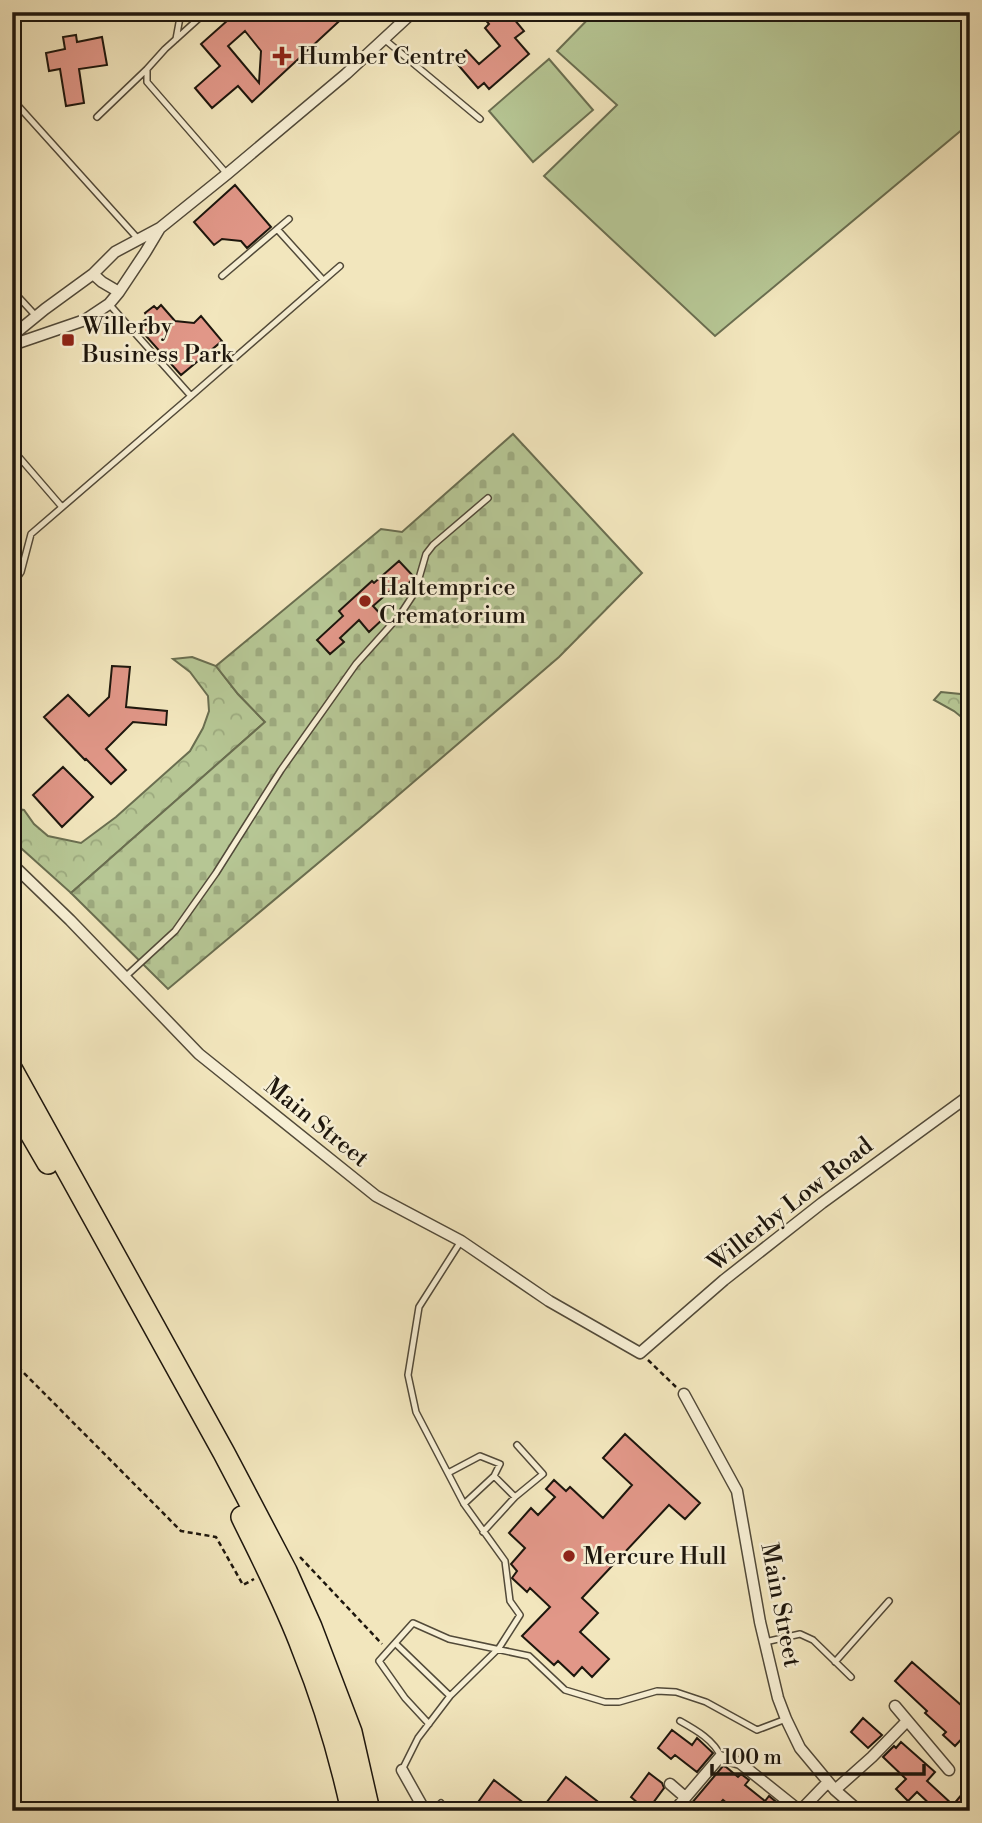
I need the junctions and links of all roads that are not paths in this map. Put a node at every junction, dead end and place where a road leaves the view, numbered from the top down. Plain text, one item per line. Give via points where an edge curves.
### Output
1 (181, 12) edge
2 (206, 12) edge
3 (413, 12) edge
4 (176, 39) junction
5 (384, 39) junction
6 (147, 69) junction
7 (12, 99) edge
8 (97, 117) dead end
9 (480, 119) dead end
10 (227, 174) junction
11 (289, 219) dead end
12 (160, 228) junction
13 (277, 229) junction
14 (139, 240) junction
15 (340, 266) dead end
16 (93, 274) junction
17 (222, 276) dead end
18 (323, 280) junction
19 (12, 290) edge
20 (119, 292) junction
21 (109, 304) junction
22 (36, 316) junction
23 (12, 336) edge
24 (12, 345) edge
25 (191, 396) junction
26 (12, 449) edge
27 (488, 498) dead end
28 (62, 507) junction
29 (12, 585) edge
30 (12, 864) edge
31 (124, 978) junction
32 (12, 1070) edge
33 (970, 1095) edge
34 (12, 1101) edge
35 (461, 1241) junction
36 (640, 1353) joint
37 (684, 1394) road end
38 (517, 1445) dead end
39 (448, 1473) junction
40 (494, 1476) junction
41 (515, 1497) junction
42 (464, 1504) junction
43 (483, 1532) junction
44 (889, 1601) dead end
45 (765, 1642) junction
46 (396, 1643) junction
47 (499, 1648) junction
48 (835, 1662) junction
49 (851, 1677) dead end
50 (450, 1696) junction
51 (895, 1706) dead end
52 (786, 1719) junction
53 (680, 1721) dead end
54 (907, 1721) junction
55 (429, 1724) junction
56 (721, 1757) junction
57 (970, 1762) edge
58 (402, 1770) joint
59 (948, 1770) dead end
60 (970, 1779) edge
61 (670, 1784) dead end
62 (831, 1786) junction
63 (685, 1797) junction
64 (441, 1803) dead end
65 (352, 1811) edge
66 (369, 1811) edge
67 (425, 1811) edge
68 (433, 1811) edge
69 (674, 1811) edge
70 (800, 1811) edge
71 (859, 1811) edge

1 - 4 lane
2 - 4 lane
3 - 5 street
4 - 6 lane
5 - 9 lane
5 - 10 street
6 - 8 lane
6 - 10 lane via 147,82
7 - 14 lane
10 - 12 street
11 - 13 lane
12 - 14 street
12 - 20 street
13 - 17 lane
13 - 18 lane
14 - 16 street via 115,252
15 - 18 lane
16 - 20 street
16 - 22 street
18 - 25 lane
19 - 22 lane
20 - 21 street
21 - 24 street via 85,320
21 - 25 lane
22 - 23 street
25 - 28 lane
26 - 28 lane
27 - 31 lane via 426,554 415,592 400,615 355,664 175,931
28 - 29 lane via 31,534 21,572
30 - 31 street, Main Street
31 - 35 street, Main Street via 200,1054 376,1196
32 - 66 highway via 286,1571 351,1732
33 - 36 street, Willerby Low Road via 800,1220
34 - 65 highway via 153,1351 268,1570 327,1717
35 - 36 street, Main Street via 550,1301
35 - 39 lane via 419,1307 408,1375 416,1412
37 - 45 street, Main Street via 737,1491
38 - 41 lane via 543,1474
39 - 40 lane via 480,1456 500,1464
39 - 42 lane
40 - 41 lane
40 - 42 lane
41 - 43 lane
42 - 43 lane
43 - 47 lane via 505,1561 510,1601 520,1615
44 - 48 lane
45 - 48 lane via 800,1634
45 - 52 street, Main Street
46 - 47 lane via 413,1623 449,1639
46 - 50 lane
46 - 55 lane via 379,1661
47 - 50 lane
47 - 52 lane via 529,1656 565,1690 606,1702 666,1690 706,1702 757,1730
48 - 49 lane
50 - 55 lane
51 - 54 street
52 - 62 street, Main Street via 800,1748
53 - 56 lane via 713,1745
54 - 59 street
54 - 62 street via 872,1757
55 - 58 lane
56 - 63 street
56 - 70 street via 740,1763
57 - 60 street
58 - 67 street
61 - 63 street
62 - 70 street
62 - 71 street, Main Street
63 - 69 street
64 - 68 lane

